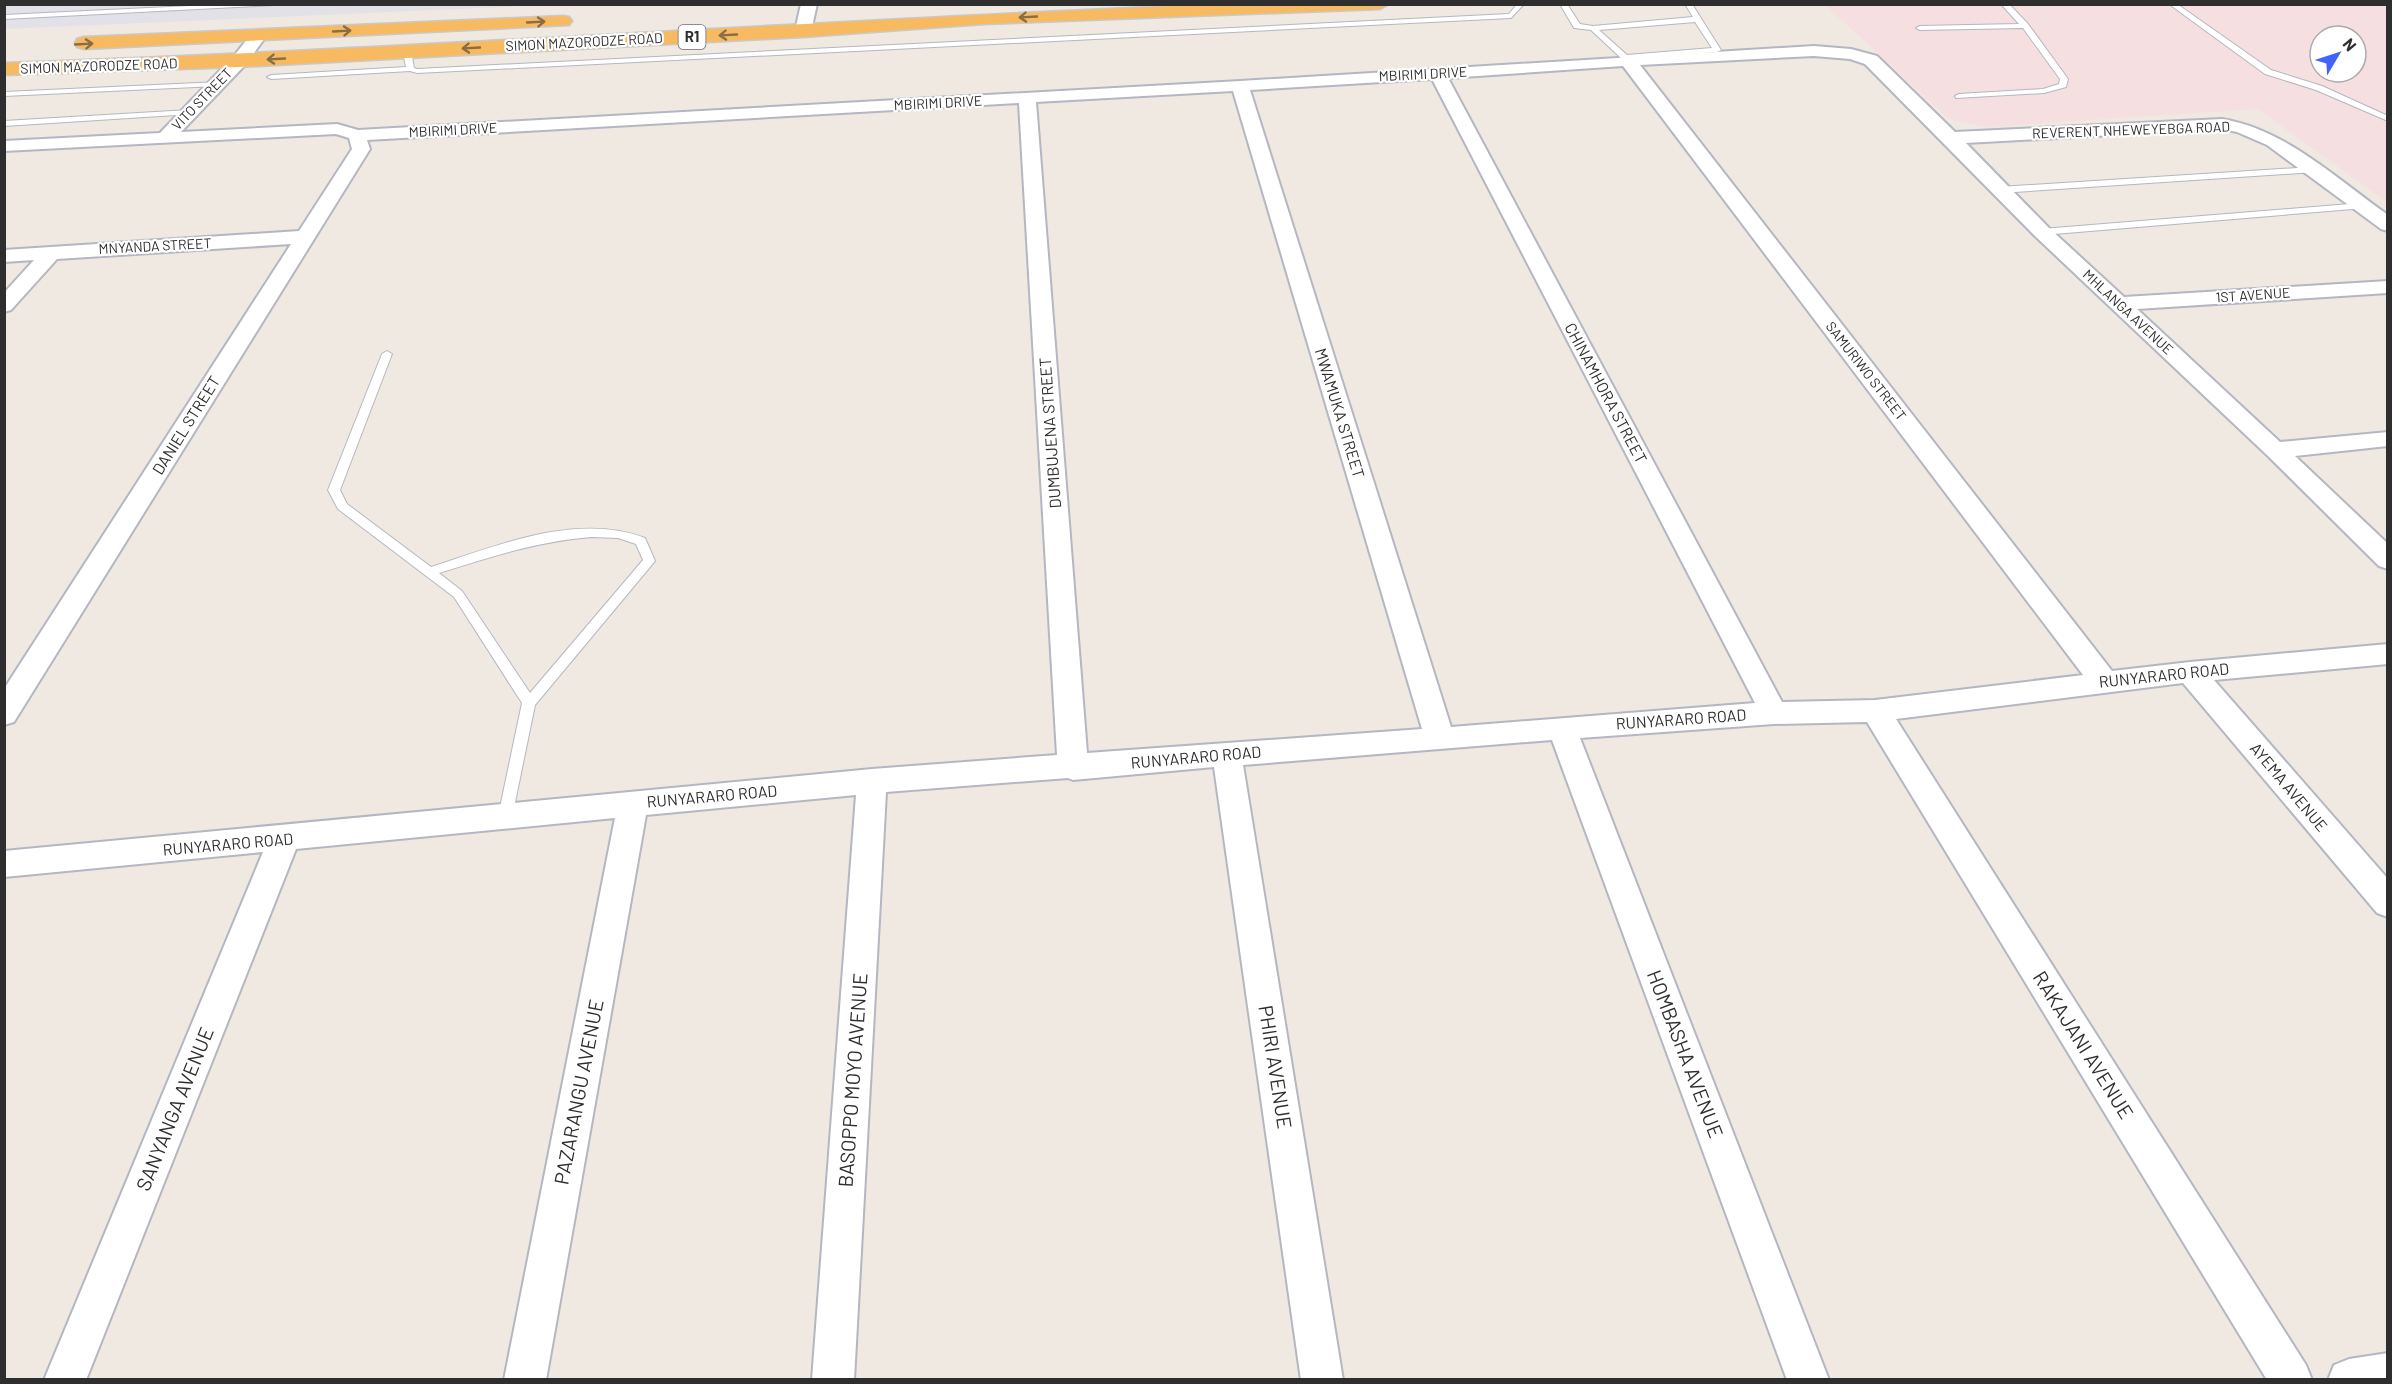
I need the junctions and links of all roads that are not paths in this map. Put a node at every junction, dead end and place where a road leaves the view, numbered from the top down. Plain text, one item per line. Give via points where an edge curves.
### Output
1 (291, 4) edge
2 (1380, 4) edge
3 (1521, 4) edge
4 (1563, 4) edge
5 (1688, 4) edge
6 (2004, 4) edge
7 (2172, 4) edge
8 (1346, 6) junction
9 (809, 7) edge
10 (831, 8) dead end
11 (785, 10) dead end
12 (1064, 16) junction
13 (4, 17) edge
14 (984, 19) junction
15 (1699, 19) junction
16 (582, 20) dead end
17 (1360, 22) junction
18 (2025, 26) junction
19 (1593, 28) junction
20 (1920, 28) dead end
21 (803, 31) junction
22 (756, 33) junction
23 (259, 35) junction
24 (1067, 36) junction
25 (62, 45) dead end
26 (757, 53) junction
27 (409, 60) junction
28 (1871, 60) joint
29 (239, 61) junction
30 (1628, 61) junction
31 (4, 69) edge
32 (1438, 74) junction
33 (272, 77) dead end
34 (217, 84) junction
35 (1240, 86) junction
36 (4, 94) edge
37 (1959, 96) dead end
38 (1027, 98) junction
39 (189, 112) junction
40 (2388, 119) edge
41 (4, 124) edge
42 (357, 135) junction
43 (166, 137) junction
44 (1951, 138) junction
45 (4, 146) edge
46 (2312, 170) junction
47 (2000, 190) junction
48 (2362, 206) junction
49 (2388, 225) edge
50 (2042, 232) junction
51 (304, 237) junction
52 (51, 252) junction
53 (4, 256) edge
54 (2388, 286) edge
55 (2119, 304) junction
56 (4, 306) edge
57 (387, 354) dead end
58 (2388, 439) edge
59 (2275, 450) junction
60 (2388, 560) edge
61 (429, 572) junction
62 (2388, 654) edge
63 (2190, 672) junction
64 (2104, 681) junction
65 (529, 703) junction
66 (1875, 711) junction
67 (1774, 713) junction
68 (4, 714) edge
69 (1562, 728) junction
70 (1440, 739) junction
71 (1227, 754) junction
72 (1073, 768) junction
73 (872, 781) junction
74 (633, 804) junction
75 (505, 817) junction
76 (285, 838) junction
77 (4, 864) edge
78 (2388, 903) edge
79 (2388, 1374) edge
80 (65, 1380) edge
81 (525, 1380) edge
82 (833, 1380) edge
83 (1322, 1380) edge
84 (1808, 1380) edge
85 (2291, 1380) edge
86 (2349, 1380) edge

1 - 13 lane
2 - 8 highway, SIMON MAZORODZE ROAD / R1
3 - 17 lane via 1511,16
4 - 19 lane via 1577,26
5 - 15 lane
6 - 18 lane
7 - 40 lane via 2268,72 2319,88
8 - 12 highway, SIMON MAZORODZE ROAD / R1
8 - 17 lane
9 - 10 highway
9 - 11 highway
9 - 14 highway via 841,16 924,14
9 - 21 street
12 -> 14 highway, SIMON MAZORODZE ROAD / R1
12 - 24 lane
14 - 21 highway, SIMON MAZORODZE ROAD / R1
15 - 19 lane
15 - 19 lane via 1717,50 1625,57
23 -> 16 highway, SIMON MAZORODZE ROAD
17 - 24 lane
18 - 20 lane
18 - 37 lane via 2064,79 2062,86 2044,91
21 - 22 highway, SIMON MAZORODZE ROAD / R1
22 - 26 lane
22 -> 27 highway, SIMON MAZORODZE ROAD / R1
25 -> 23 highway, SIMON MAZORODZE ROAD
23 - 29 street, VITO STREET
24 - 26 lane
26 - 27 lane via 417,70
27 -> 29 highway, SIMON MAZORODZE ROAD / R1
27 - 33 lane
28 - 30 street, MBIRIMI DRIVE via 1814,51
28 - 44 street, MHLANGA AVENUE
29 - 31 highway, SIMON MAZORODZE ROAD / R1
29 - 34 street, VITO STREET
30 - 32 street, MBIRIMI DRIVE
30 - 64 street, SAMURIWO STREET
32 - 35 street, MBIRIMI DRIVE
32 - 67 street, CHINAMHORA STREET
34 - 36 lane
34 - 39 street, VITO STREET
35 - 38 street, MBIRIMI DRIVE
35 - 70 street, MWAMUKA STREET
38 - 42 street, MBIRIMI DRIVE
38 - 72 street, DUMBUJENA STREET
39 - 41 lane
39 - 43 street, VITO STREET
42 - 43 street, MBIRIMI DRIVE via 337,129
42 - 51 street, DANIEL STREET via 361,149
43 - 45 street, MBIRIMI DRIVE
44 - 46 street, REVERENT NHEWEYEBGA ROAD via 2222,124 2241,127 2273,141
44 - 47 street, MHLANGA AVENUE
46 - 47 lane
46 - 48 street, REVERENT NHEWEYEBGA ROAD
47 - 50 street, MHLANGA AVENUE
48 - 49 street, REVERENT NHEWEYEBGA ROAD
48 - 50 lane
50 - 55 street, MHLANGA AVENUE
51 - 52 street, MNYANDA STREET
51 - 68 street, DANIEL STREET
52 - 53 street, MNYANDA STREET
52 - 56 street
54 - 55 street, 1ST AVENUE
55 - 59 street, MHLANGA AVENUE
57 - 61 lane via 334,490 342,506
58 - 59 street
59 - 60 street, MHLANGA AVENUE
61 - 65 lane via 458,594
61 - 65 lane via 568,534 616,533 641,541 649,561
62 - 63 street, RUNYARARO ROAD
63 - 64 street, RUNYARARO ROAD
63 - 78 street, AYEMA AVENUE
64 - 66 street, RUNYARARO ROAD
65 - 75 lane
66 - 67 street, RUNYARARO ROAD
66 - 85 street, RAKAJANI AVENUE
67 - 69 street, RUNYARARO ROAD
69 - 70 street, RUNYARARO ROAD
69 - 84 street, HOMBASHA AVENUE
70 - 71 street, RUNYARARO ROAD
71 - 72 street, RUNYARARO ROAD
71 - 83 street, PHIRI AVENUE
72 - 73 street, RUNYARARO ROAD
73 - 74 street, RUNYARARO ROAD
73 - 82 street, BASOPPO MOYO AVENUE
74 - 75 street, RUNYARARO ROAD
74 - 81 street, PAZARANGU AVENUE
75 - 76 street, RUNYARARO ROAD
76 - 77 street, RUNYARARO ROAD
76 - 80 street, SANYANGA AVENUE
79 - 86 street

